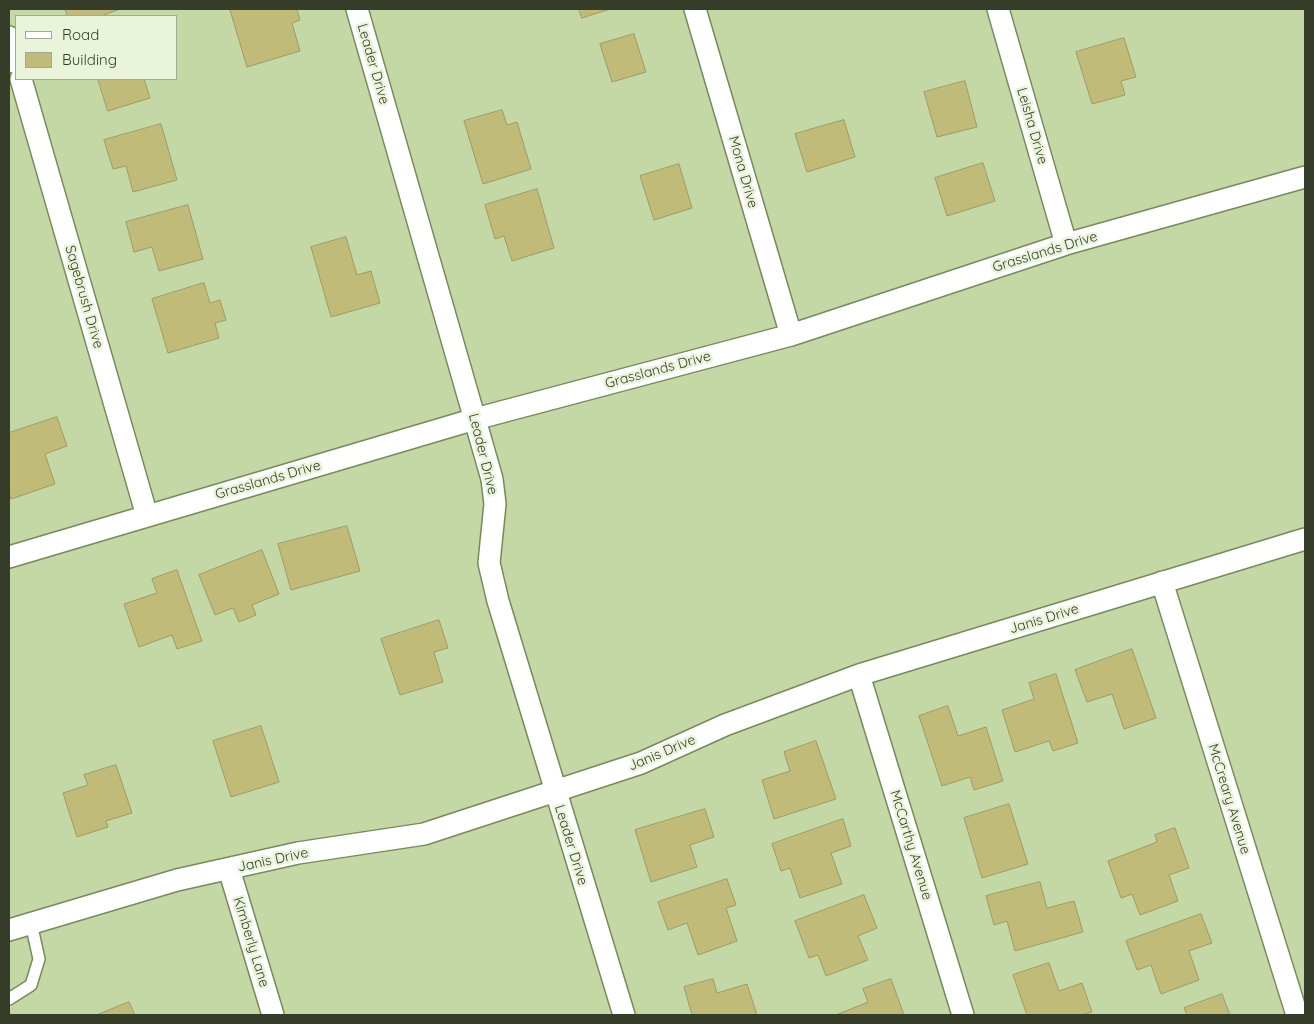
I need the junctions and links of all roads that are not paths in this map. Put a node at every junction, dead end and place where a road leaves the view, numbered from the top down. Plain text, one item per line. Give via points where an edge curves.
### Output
1 (357, 9) edge
2 (695, 9) edge
3 (998, 9) edge
4 (9, 37) edge
5 (15, 59) edge
6 (21, 80) edge
7 (1305, 177) edge
8 (1066, 244) junction
9 (791, 335) junction
10 (475, 419) junction
11 (147, 516) junction
12 (1305, 540) edge
13 (9, 557) edge
14 (1162, 582) junction
15 (859, 675) junction
16 (555, 793) junction
17 (229, 869) junction
18 (31, 923) junction
19 (9, 930) edge
20 (9, 999) edge
21 (273, 1015) edge
22 (624, 1015) edge
23 (963, 1015) edge
24 (1297, 1015) edge

1 - 10 street, Leader Drive
2 - 9 street, Mona Drive
3 - 8 street, Leisha Drive
4 - 5 street
6 - 11 street, Sagebrush Drive
7 - 8 street, Grasslands Drive
8 - 9 street, Grasslands Drive
9 - 10 street, Grasslands Drive
10 - 11 street, Grasslands Drive
10 - 16 street, Leader Drive via 496,504 489,562 491,572
11 - 13 street, Grasslands Drive
12 - 14 street, Janis Drive
14 - 15 street, Janis Drive
14 - 24 street, McCreary Avenue
15 - 16 street, Janis Drive via 725,725 641,763
15 - 23 street, McCarthy Avenue
16 - 17 street, Janis Drive via 424,834 298,853
16 - 22 street, Leader Drive
17 - 18 street, Janis Drive via 177,880
17 - 21 street, Kimberly Lane
18 - 19 street, Janis Drive
18 - 20 lane via 39,959 31,985

